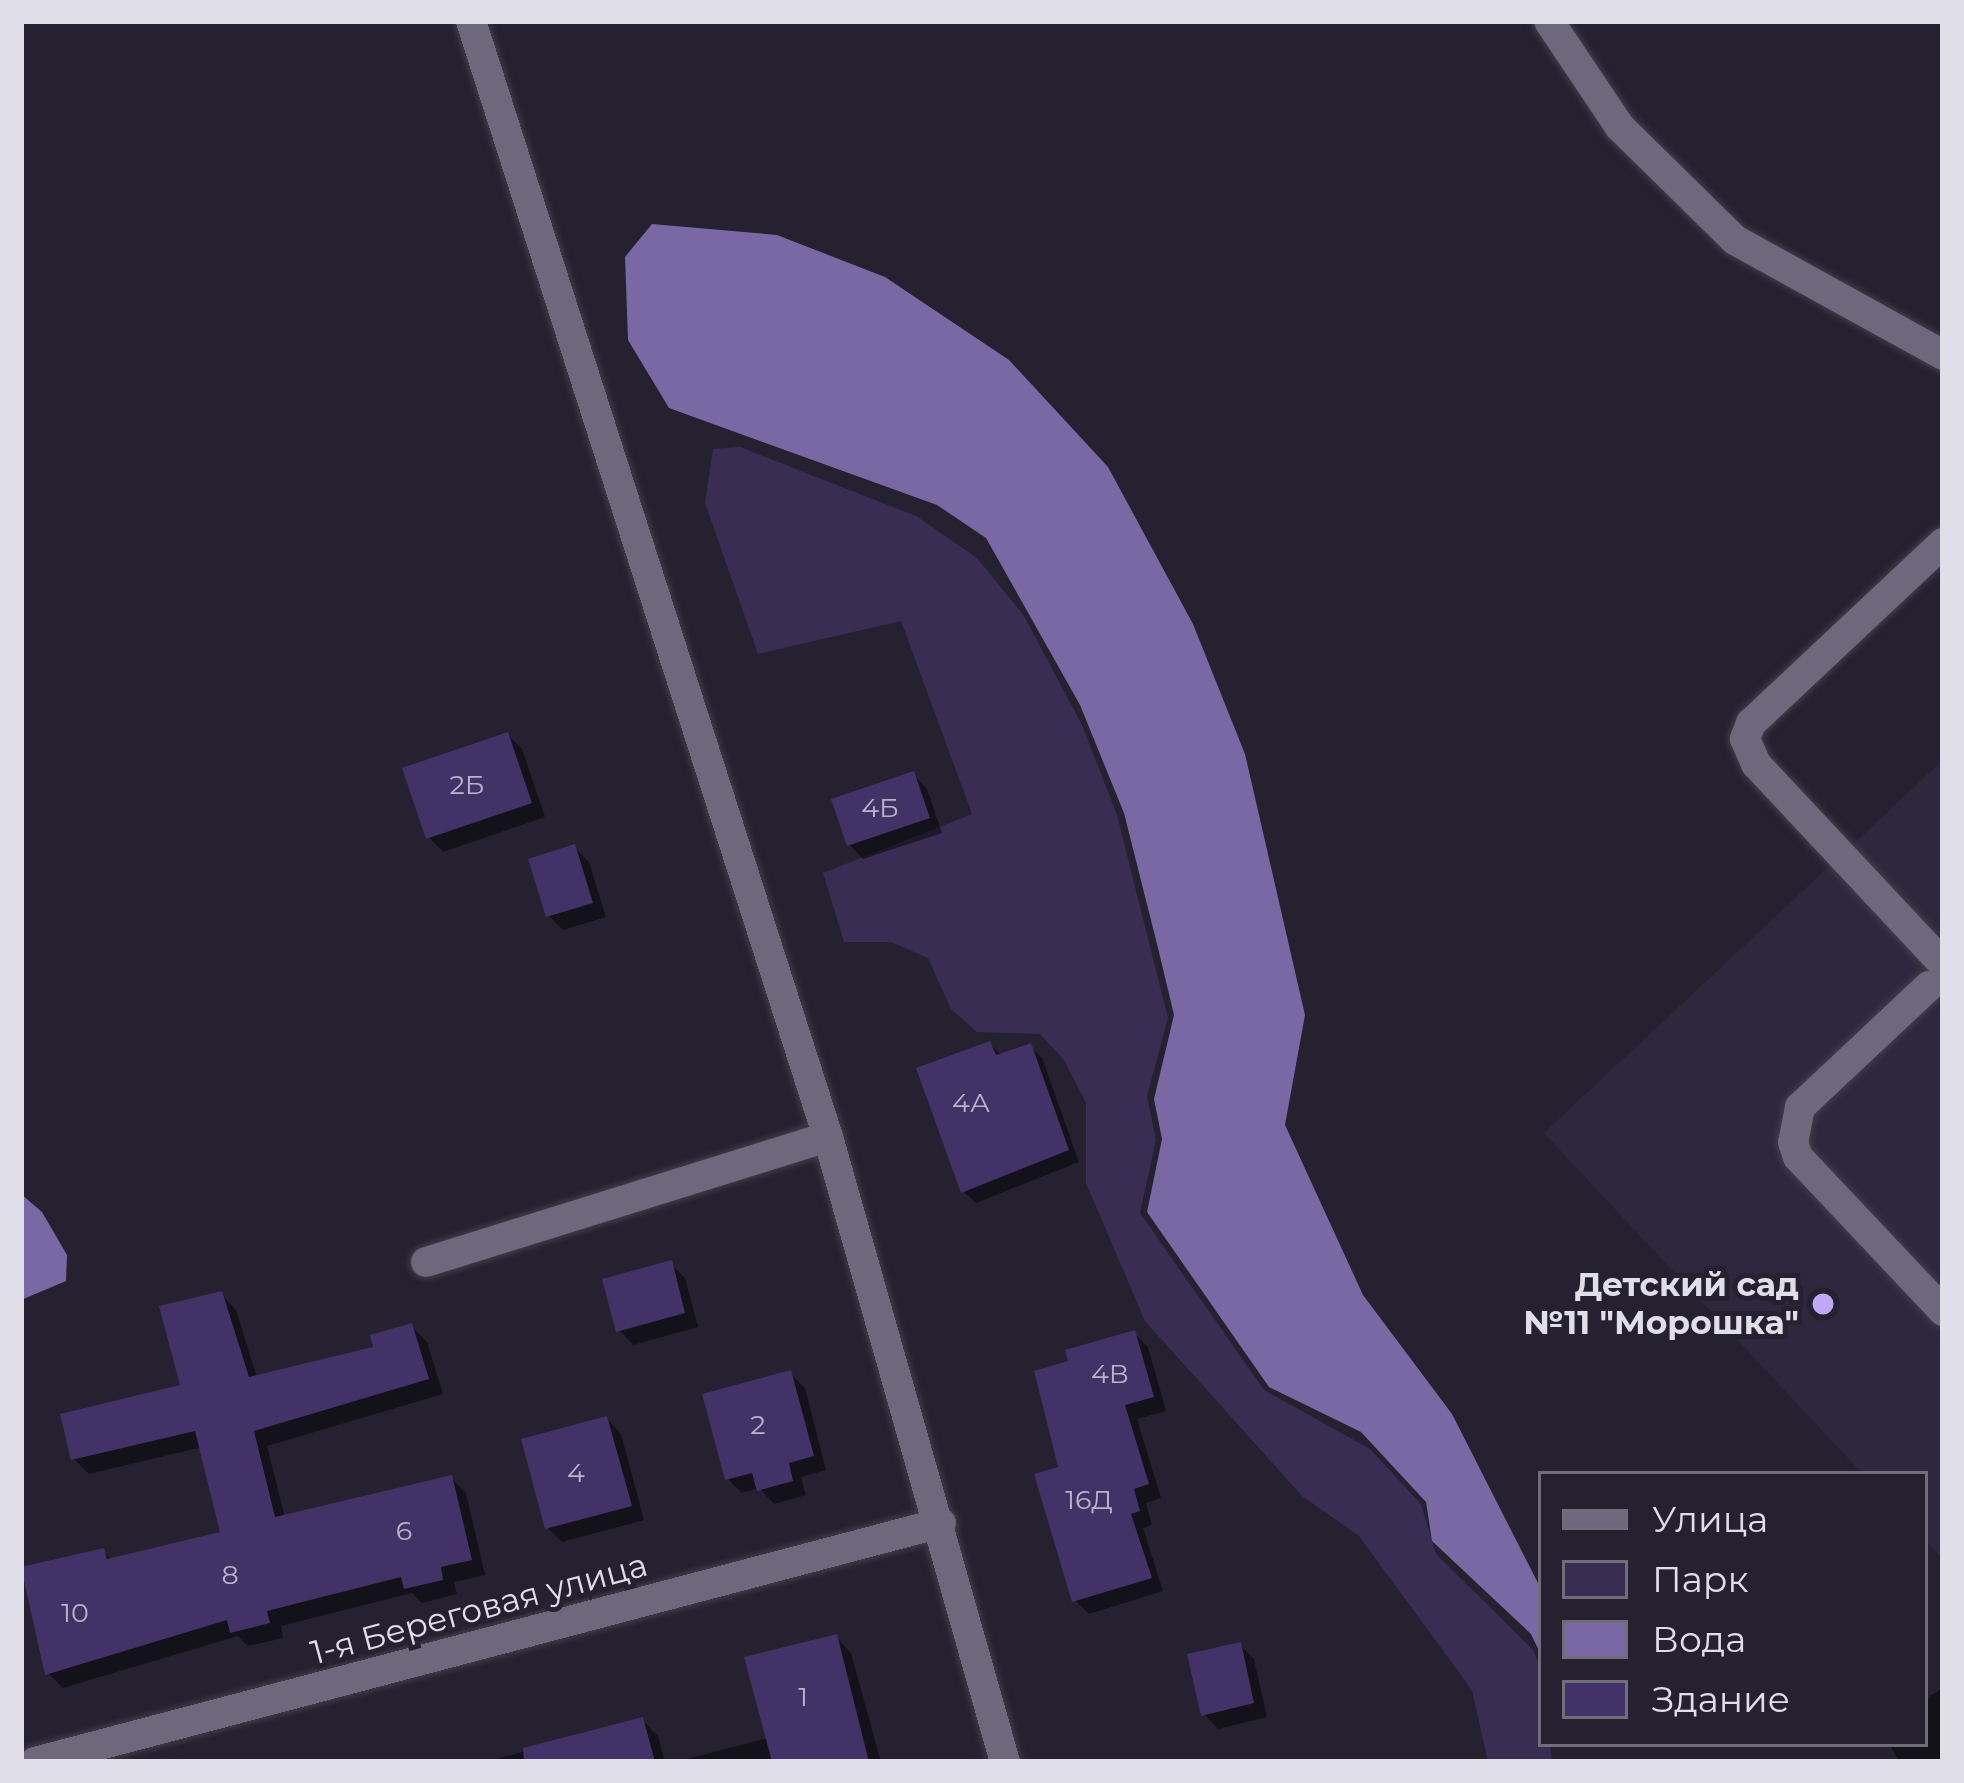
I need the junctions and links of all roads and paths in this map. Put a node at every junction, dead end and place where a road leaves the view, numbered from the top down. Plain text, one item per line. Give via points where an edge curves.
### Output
1 (471, 21) edge
2 (1550, 21) edge
3 (1943, 355) edge
4 (1943, 543) edge
5 (1940, 981) edge
6 (828, 1137) junction
7 (426, 1262) dead end
8 (1943, 1311) edge
9 (941, 1523) junction
10 (35, 1762) edge
11 (1005, 1762) edge

1 - 6 street
2 - 3 street via 1620,127 1735,240
4 - 5 street via 1750,723 1745,739 1756,764
5 - 8 street via 1800,1107 1792,1142
6 - 7 street
6 - 9 street
9 - 10 street, 1-я Береговая улица
9 - 11 street

